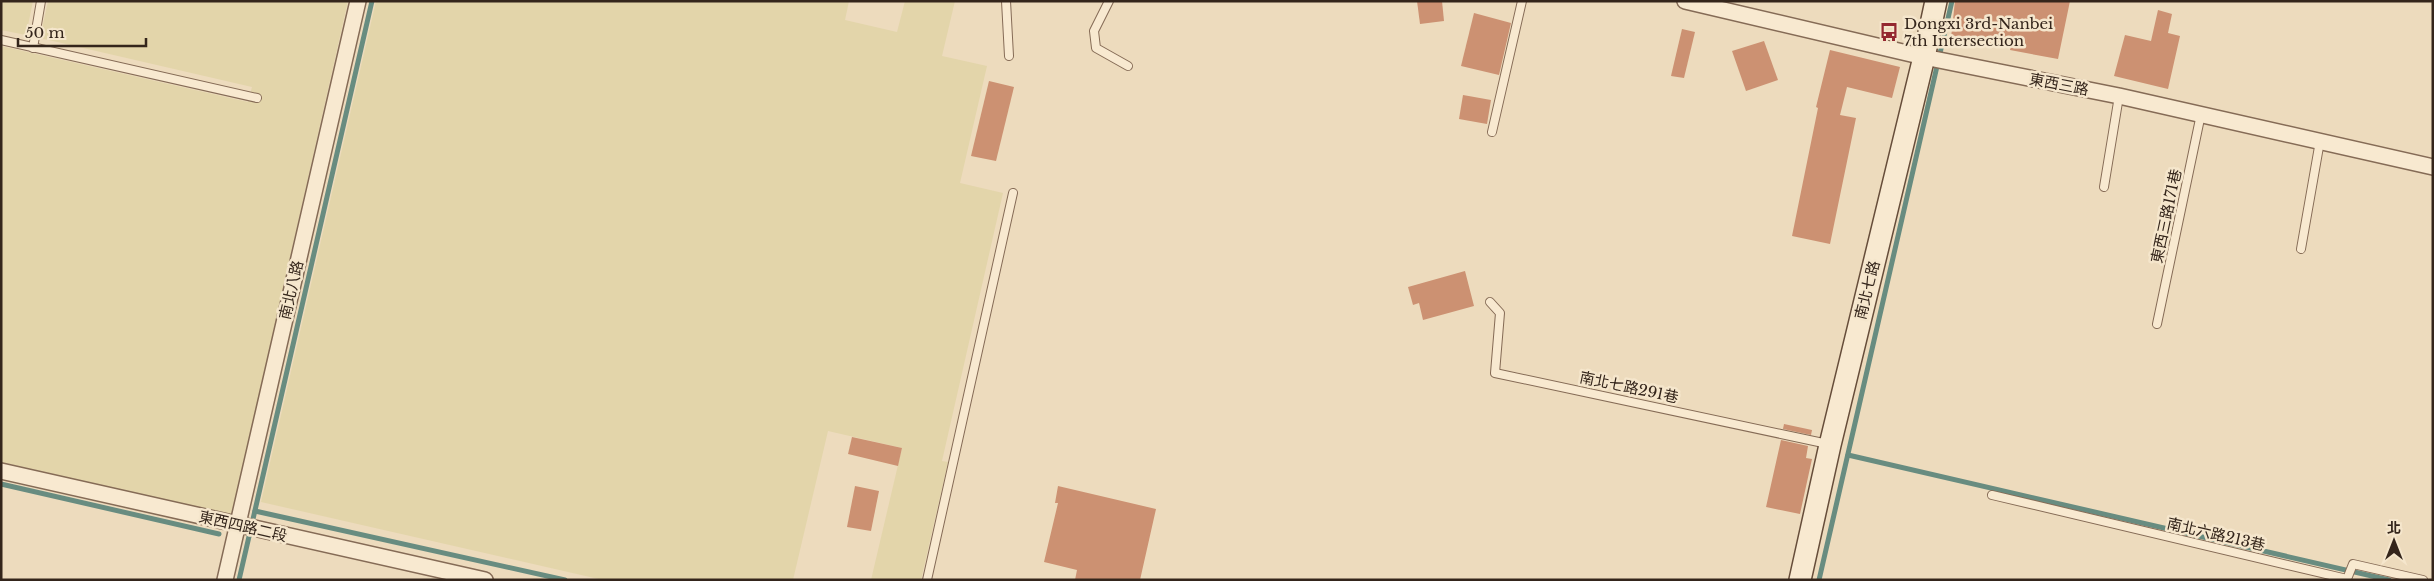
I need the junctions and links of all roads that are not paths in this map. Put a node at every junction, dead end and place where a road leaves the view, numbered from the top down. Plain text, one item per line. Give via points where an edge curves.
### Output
1 (41, 1) edge
2 (358, 1) edge
3 (1006, 1) edge
4 (1109, 1) edge
5 (1522, 1) edge
6 (1685, 1) edge
7 (1936, 1) edge
8 (1, 40) edge
9 (33, 48) junction
10 (1009, 56) dead end
11 (1924, 57) junction
12 (1128, 66) dead end
13 (2119, 96) junction
14 (258, 98) dead end
15 (2201, 114) junction
16 (1492, 132) dead end
17 (2320, 140) junction
18 (2433, 167) edge
19 (2104, 187) dead end
20 (1013, 194) dead end
21 (2301, 250) dead end
22 (1490, 302) dead end
23 (2157, 324) dead end
24 (1830, 445) junction
25 (1, 471) edge
26 (1992, 495) dead end
27 (237, 525) junction
28 (225, 580) edge
29 (485, 580) edge
30 (927, 580) edge
31 (1800, 580) edge
32 (2423, 580) edge

1 - 9 lane
2 - 27 street, 南北八路
3 - 10 lane
4 - 12 lane via 1094,30 1096,48
5 - 16 lane
6 - 11 street, 東西三路
7 - 11 street, 南北七路
8 - 9 lane
9 - 14 lane
11 - 13 street, 東西三路
11 - 24 street, 南北七路
13 - 15 street, 東西三路
13 - 19 lane
15 - 17 street, 東西三路
15 - 23 lane, 東西三路171巷
17 - 18 street, 東西三路
17 - 21 lane
20 - 30 lane
22 - 24 lane, 南北七路291巷 via 1500,313 1495,373
24 - 31 street, 南北七路
25 - 27 street, 東西四路二段
26 - 32 lane, 南北六路213巷 via 2347,579 2353,564
27 - 28 street, 南北八路
27 - 29 street, 東西四路二段

